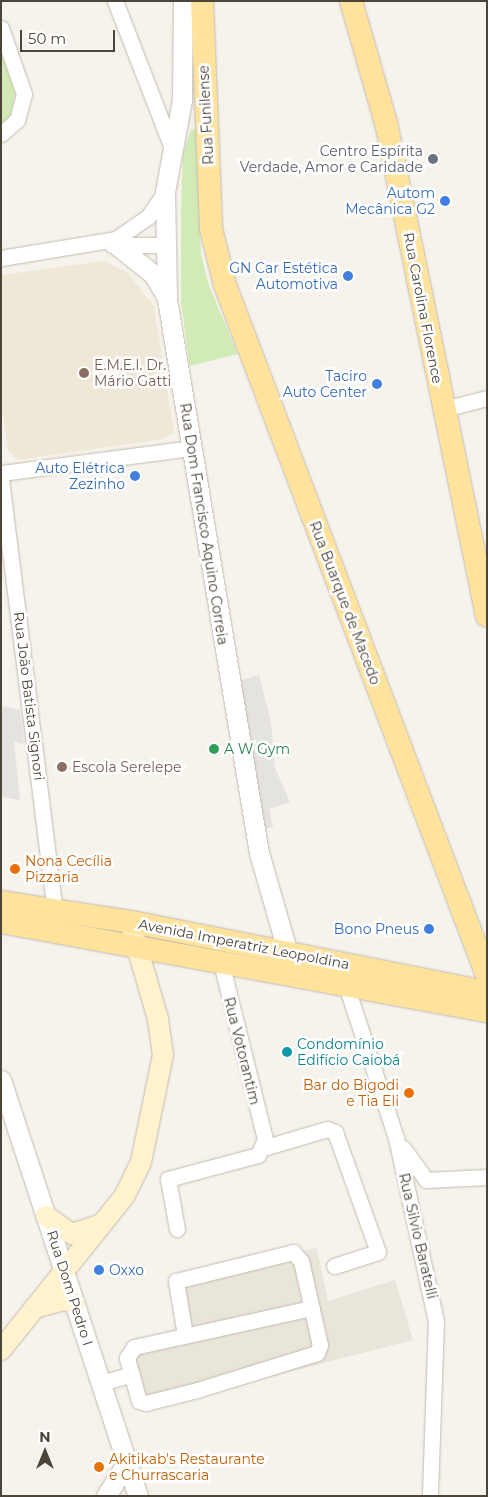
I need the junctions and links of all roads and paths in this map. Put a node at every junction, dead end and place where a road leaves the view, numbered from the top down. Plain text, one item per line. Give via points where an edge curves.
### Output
1 (115, 1) edge
2 (183, 1) edge
3 (202, 1) edge
4 (351, 1) edge
5 (363, 1) edge
6 (1, 28) edge
7 (362, 37) junction
8 (1, 134) edge
9 (172, 148) junction
10 (165, 192) junction
11 (211, 229) joint
12 (96, 244) junction
13 (165, 245) junction
14 (118, 246) junction
15 (1, 258) edge
16 (167, 299) junction
17 (487, 398) edge
18 (444, 410) junction
19 (192, 448) junction
20 (1, 473) edge
21 (1, 479) edge
22 (487, 616) edge
23 (1, 902) edge
24 (56, 912) junction
25 (1, 922) edge
26 (132, 922) junction
27 (136, 946) junction
28 (287, 952) junction
29 (221, 962) junction
30 (487, 975) edge
31 (296, 976) junction
32 (346, 985) junction
33 (487, 992) edge
34 (487, 1011) edge
35 (1, 1080) edge
36 (396, 1138) junction
37 (264, 1144) junction
38 (487, 1177) edge
39 (46, 1216) junction
40 (102, 1224) junction
41 (176, 1229) dead end
42 (334, 1266) dead end
43 (65, 1270) junction
44 (75, 1303) junction
45 (34, 1308) junction
46 (312, 1308) junction
47 (185, 1334) junction
48 (1, 1350) edge
49 (132, 1374) junction
50 (101, 1383) junction
51 (126, 1464) junction
52 (106, 1496) edge
53 (138, 1496) edge
54 (430, 1496) edge

1 - 9 street
2 - 9 street, Rua Dom Francisco Aquino Correia via 182,100
3 - 11 main road, Rua Funilense
4 - 7 main road, Rua Carolina Florence
5 - 7 street
6 - 8 street via 24,94 17,120
7 - 18 main road, Rua Carolina Florence via 386,123
9 - 10 street, Rua Dom Francisco Aquino Correia
10 - 12 street via 148,217 126,235
10 - 13 street, Rua Dom Francisco Aquino Correia
11 - 30 main road, Rua Buarque de Macedo via 245,341
12 - 14 street
12 - 15 street
13 - 14 street
13 - 16 street, Rua Dom Francisco Aquino Correia
14 - 16 street via 154,274
16 - 19 street, Rua Dom Francisco Aquino Correia
17 - 18 street
18 - 22 main road, Rua Carolina Florence
19 - 20 street
19 - 28 street, Rua Dom Francisco Aquino Correia via 259,853
21 - 24 street, Rua João Batista Signori
23 - 24 main road, Avenida Imperatriz Leopoldina
24 - 26 main road, Avenida Imperatriz Leopoldina
25 - 27 main road, Avenida Imperatriz Leopoldina
26 - 27 main road
26 - 28 main road, Avenida Imperatriz Leopoldina
27 - 29 main road, Avenida Imperatriz Leopoldina
27 - 40 main road via 158,1019 160,1080 140,1162 125,1195
28 - 31 street, Rua Dom Francisco Aquino Correia
28 - 33 main road, Avenida Imperatriz Leopoldina
29 - 31 main road, Avenida Imperatriz Leopoldina
29 - 37 street, Rua Votorantim
31 - 32 main road, Avenida Imperatriz Leopoldina
32 - 34 main road, Avenida Imperatriz Leopoldina
32 - 36 street, Rua Silvio Baratelli
35 - 39 street, Rua Dom Pedro I
36 - 38 street via 422,1178
36 - 54 street, Rua Silvio Baratelli via 436,1320
37 - 41 street via 248,1159 168,1179
37 - 42 street via 326,1129 335,1132 378,1252
39 - 40 main road via 72,1234
39 - 43 street, Rua Dom Pedro I
40 - 43 main road
43 - 44 street, Rua Dom Pedro I
43 - 45 main road
44 - 45 main road via 63,1300
44 - 50 street, Rua Dom Pedro I
45 - 48 main road
46 - 47 street
46 - 47 street via 301,1261 293,1252 176,1281
46 - 49 street via 320,1345 311,1357 146,1403 139,1401
47 - 49 street via 134,1347 127,1358
49 - 50 street
50 - 51 street, Rua Dom Pedro I
51 - 52 street
51 - 53 street, Rua Dom Pedro I

